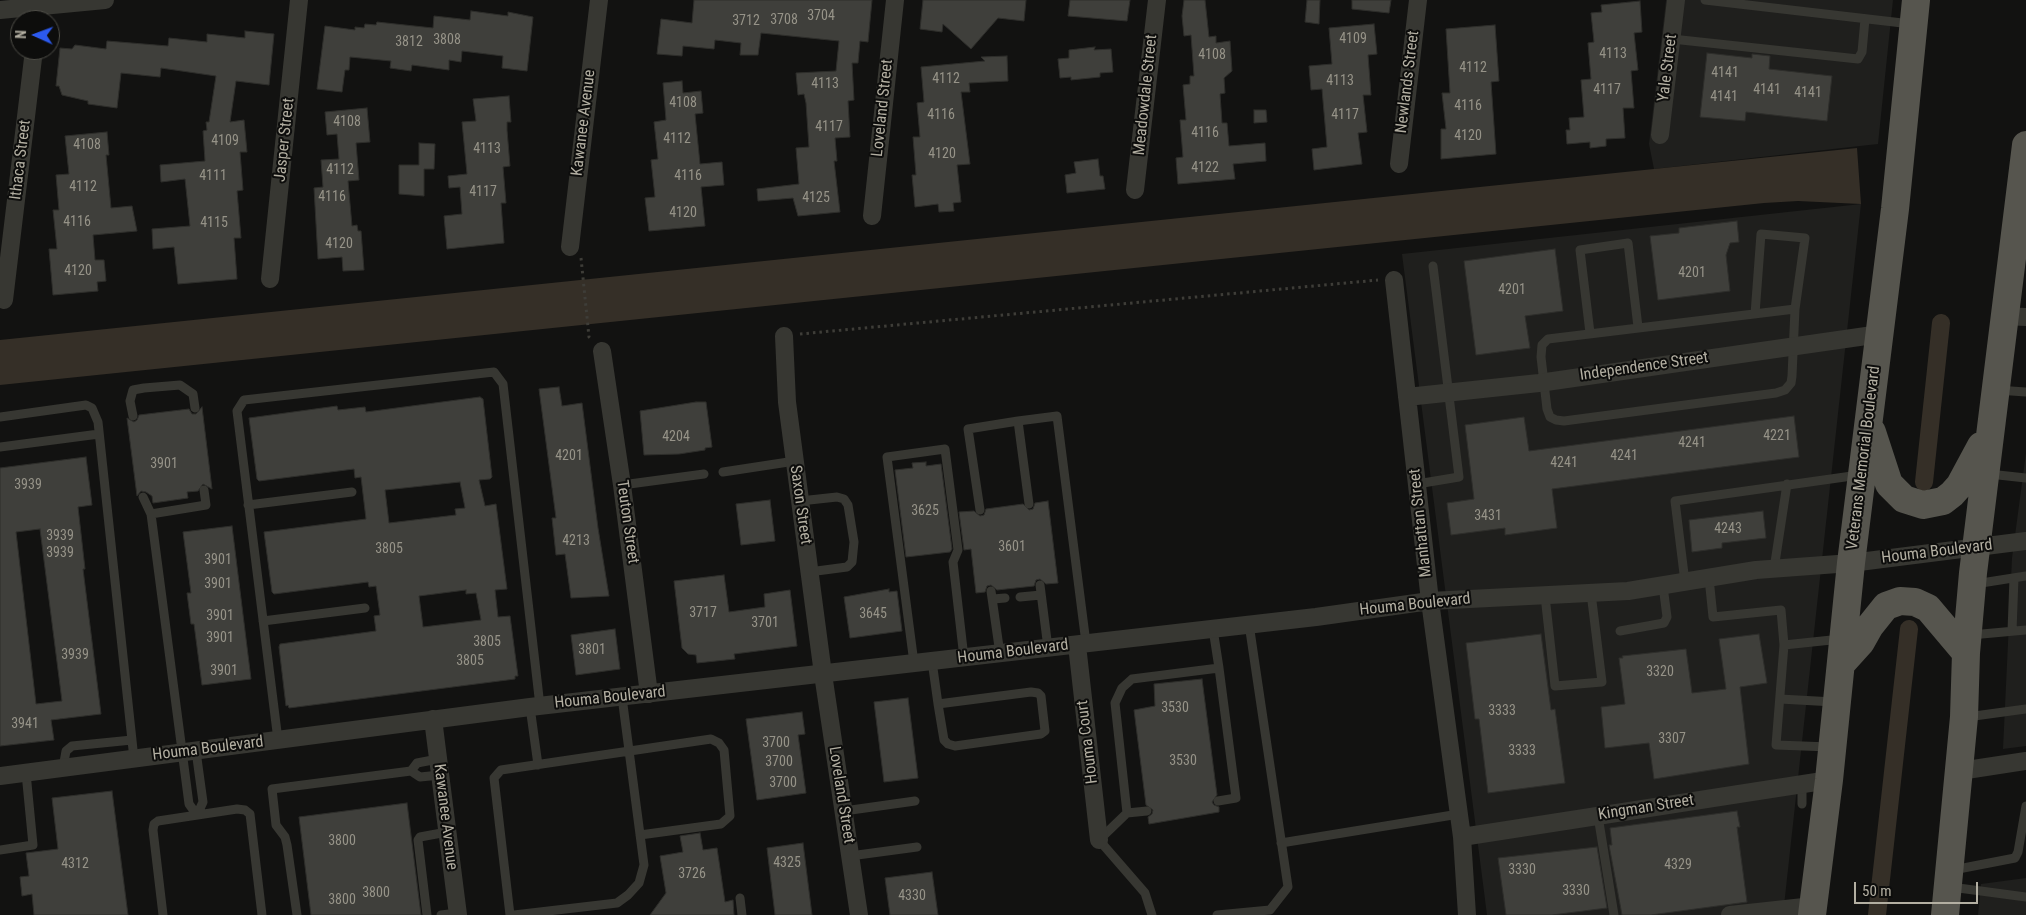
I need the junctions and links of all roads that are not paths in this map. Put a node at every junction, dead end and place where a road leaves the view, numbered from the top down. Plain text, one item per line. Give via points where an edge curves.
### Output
1 (105, 0) edge
2 (299, 0) edge
3 (599, 0) edge
4 (895, 0) edge
5 (1157, 0) edge
6 (1418, 0) edge
7 (1676, 0) edge
8 (1705, 0) edge
9 (39, 9) edge
10 (0, 10) edge
11 (1915, 12) edge
12 (1865, 19) junction
13 (1672, 39) junction
14 (33, 60) edge
15 (1660, 136) dead end
16 (2026, 145) edge
17 (1399, 164) dead end
18 (1135, 190) dead end
19 (872, 216) dead end
20 (2021, 233) edge
21 (570, 246) dead end
22 (1433, 266) dead end
23 (270, 279) dead end
24 (1394, 280) road end
25 (4, 300) dead end
26 (1796, 309) junction
27 (1755, 314) junction
28 (2015, 317) edge
29 (1638, 327) junction
30 (1590, 333) junction
31 (1880, 334) junction
32 (784, 336) road end
33 (1793, 346) junction
34 (602, 351) dead end
35 (1544, 382) junction
36 (1995, 389) junction
37 (2026, 392) edge
38 (1448, 393) junction
39 (1408, 397) junction
40 (195, 408) dead end
41 (133, 416) dead end
42 (0, 417) edge
43 (1018, 421) junction
44 (1869, 421) junction
45 (1990, 431) junction
46 (99, 434) junction
47 (0, 447) edge
48 (795, 461) junction
49 (723, 472) dead end
50 (1984, 473) junction
51 (704, 474) dead end
52 (1862, 474) junction
53 (2026, 478) edge
54 (1417, 484) junction
55 (1787, 484) junction
56 (622, 485) junction
57 (204, 490) dead end
58 (352, 492) dead end
59 (143, 498) dead end
60 (800, 501) junction
61 (1030, 504) dead end
62 (248, 505) junction
63 (980, 510) dead end
64 (151, 514) junction
65 (2026, 541) edge
66 (1976, 548) junction
67 (1851, 562) junction
68 (1774, 569) junction
69 (809, 572) junction
70 (2026, 576) edge
71 (1709, 578) junction
72 (2014, 578) junction
73 (1685, 582) junction
74 (1972, 584) junction
75 (1040, 585) dead end
76 (1663, 586) junction
77 (1591, 593) junction
78 (1041, 595) junction
79 (1545, 596) junction
80 (1020, 597) dead end
81 (1005, 598) dead end
82 (1430, 601) junction
83 (365, 608) dead end
84 (263, 621) junction
85 (1249, 624) junction
86 (1213, 629) junction
87 (2026, 630) edge
88 (1620, 631) dead end
89 (2012, 631) junction
90 (1081, 644) junction
91 (1968, 644) junction
92 (1784, 645) junction
93 (1048, 648) junction
94 (1842, 651) junction
95 (1000, 654) junction
96 (964, 658) junction
97 (923, 662) junction
98 (1219, 668) junction
99 (823, 674) junction
100 (649, 694) junction
101 (622, 697) junction
102 (1780, 699) junction
103 (1837, 702) junction
104 (938, 704) junction
105 (535, 707) junction
106 (2026, 709) edge
107 (1964, 717) junction
108 (433, 719) junction
109 (132, 740) junction
110 (278, 740) junction
111 (1832, 747) junction
112 (629, 751) junction
113 (188, 752) junction
114 (134, 759) junction
115 (2026, 761) edge
116 (538, 765) junction
117 (439, 767) junction
118 (62, 768) junction
119 (411, 771) junction
120 (1960, 771) junction
121 (26, 772) junction
122 (0, 776) edge
123 (1829, 780) junction
124 (1802, 784) junction
125 (916, 801) dead end
126 (1218, 801) dead end
127 (1802, 804) dead end
128 (2026, 806) edge
129 (844, 811) junction
130 (1147, 811) dead end
131 (1127, 813) junction
132 (1459, 814) junction
133 (197, 815) junction
134 (1598, 816) junction
135 (447, 832) junction
136 (640, 834) junction
137 (1462, 836) junction
138 (1099, 840) junction
139 (1281, 843) junction
140 (917, 847) dead end
141 (0, 850) edge
142 (850, 856) junction
143 (1949, 878) junction
144 (2026, 897) edge
145 (740, 898) dead end
146 (1812, 910) edge
147 (1771, 913) edge
148 (452, 914) edge
149 (164, 915) edge
150 (262, 915) edge
151 (297, 915) edge
152 (427, 915) edge
153 (512, 915) edge
154 (742, 915) edge
155 (859, 915) edge
156 (1152, 915) edge
157 (1217, 915) edge
158 (1467, 915) edge
159 (1614, 915) edge
160 (1730, 915) edge
161 (1945, 915) edge

1 - 9 street
2 - 23 street, Jasper Street
3 - 21 street, Kawanee Avenue
4 - 19 street, Loveland Street
5 - 18 street, Meadowdale Street
6 - 17 street, Newlands Street
7 - 13 street, Yale Street
8 - 12 lane
9 - 10 street
11 - 12 lane
11 - 31 main road, Veterans Memorial Boulevard
12 - 13 lane via 1858,59
13 - 15 street, Yale Street
14 - 25 street, Ithaca Street
16 - 20 main road
20 - 28 main road via 2014,275
22 - 38 lane
24 - 39 street, Manhattan Street
26 - 27 lane
26 - 27 lane via 1805,238 1761,234
26 - 33 lane
27 - 29 lane
28 - 36 main road
29 - 30 lane
29 - 30 lane via 1628,243 1580,250
30 - 35 lane via 1548,339 1542,345
31 - 33 street, Independence Street
31 - 44 main road, Veterans Memorial Boulevard
32 - 48 street, Saxon Street via 786,402
33 - 35 street, Independence Street
33 - 35 lane via 1791,383 1776,393 1564,421 1550,417
34 - 56 street, Teuton Street
35 - 38 street, Independence Street
36 - 37 lane
36 - 45 main road
38 - 39 street, Independence Street
38 - 54 lane via 1459,477
39 - 54 street, Manhattan Street
40 - 41 lane via 193,394 180,385 144,388 133,390 130,401
42 - 46 lane via 86,405 92,408
43 - 61 lane
43 - 63 lane via 968,429
43 - 90 lane via 1057,416
44 - 45 main road via 1889,484 1904,499 1923,505 1943,501 1952,494
44 - 52 main road, Veterans Memorial Boulevard
45 - 50 main road
46 - 47 lane
46 - 109 lane
48 - 49 lane
48 - 60 street, Saxon Street
50 - 53 lane
50 - 66 main road
51 - 56 lane
52 - 55 lane
52 - 67 main road, Veterans Memorial Boulevard
54 - 82 street, Manhattan Street
55 - 68 lane
55 - 73 lane via 1675,501
56 - 100 street, Teuton Street
57 - 64 lane via 206,505
58 - 62 lane
59 - 64 lane
60 - 69 street, Saxon Street
60 - 69 lane via 844,498 854,542 852,562 847,567
62 - 84 lane
62 - 105 lane via 237,411 244,400 494,372 503,384
64 - 113 lane
65 - 66 street, Houma Boulevard
66 - 67 street, Houma Boulevard
66 - 74 main road
67 - 68 street, Houma Boulevard
67 - 94 main road, Veterans Memorial Boulevard
68 - 71 street, Houma Boulevard
69 - 99 street, Saxon Street
70 - 72 lane
71 - 73 street, Houma Boulevard
71 - 92 lane via 1713,617 1781,610
72 - 74 lane
72 - 89 lane
73 - 76 street, Houma Boulevard
74 - 91 main road
75 - 78 lane
76 - 77 street, Houma Boulevard
76 - 88 lane via 1667,617 1664,623
77 - 79 street, Houma Boulevard
77 - 79 lane via 1602,682 1555,686
78 - 80 lane
78 - 93 lane
79 - 82 street, Houma Boulevard
81 - 95 lane via 992,595
82 - 85 street, Houma Boulevard
82 - 132 street, Manhattan Street
83 - 84 lane
84 - 110 lane
85 - 86 street, Houma Boulevard
85 - 139 lane
86 - 90 street, Houma Boulevard
86 - 98 lane
87 - 89 lane
89 - 91 lane
90 - 93 street, Houma Boulevard
90 - 138 street, Houma Court
91 - 94 main road via 1928,608 1915,602 1900,601 1886,606 1861,642
91 - 107 main road
92 - 94 lane
92 - 102 lane
93 - 95 street, Houma Boulevard
94 - 103 main road, Veterans Memorial Boulevard
95 - 96 street, Houma Boulevard
96 - 97 street, Houma Boulevard
96 - 97 lane via 953,562 958,550 945,449 887,457
97 - 99 street, Houma Boulevard
97 - 104 lane
98 - 126 lane via 1236,798
98 - 131 lane via 1141,677 1132,679 1122,688 1115,703
99 - 100 street, Houma Boulevard
99 - 129 street, Loveland Street
100 - 101 street, Houma Boulevard
101 - 105 street, Houma Boulevard
101 - 112 lane
102 - 103 lane
102 - 111 lane via 1776,745
103 - 111 main road, Veterans Memorial Boulevard
104 - 104 lane via 944,740 948,744 956,746 1045,731 1041,696 1031,692
105 - 108 street, Houma Boulevard
105 - 116 lane
106 - 107 lane
107 - 120 main road
108 - 110 street, Houma Boulevard
108 - 117 street, Kawanee Avenue
109 - 114 lane
109 - 118 lane via 72,746 66,751
110 - 113 street, Houma Boulevard
111 - 123 main road, Veterans Memorial Boulevard
112 - 116 lane
112 - 136 lane
112 - 136 lane via 711,739 724,750 730,816 721,824
113 - 114 street, Houma Boulevard
113 - 133 lane via 189,804
113 - 133 lane via 202,802
114 - 118 street, Houma Boulevard
115 - 120 street
116 - 153 lane via 501,770 494,778
117 - 119 lane via 418,763
117 - 119 lane via 420,777
117 - 135 street, Kawanee Avenue
118 - 121 street, Houma Boulevard
119 - 151 lane via 272,789 276,825 287,845
120 - 143 main road
121 - 122 street, Houma Boulevard
121 - 141 lane via 33,845
123 - 124 street, Kingman Street
123 - 146 main road, Veterans Memorial Boulevard via 1814,862
124 - 127 lane
124 - 134 street, Kingman Street
125 - 129 lane
128 - 143 lane via 2015,858
129 - 142 street, Loveland Street
130 - 131 lane
131 - 138 lane
132 - 137 street, Manhattan Street
132 - 139 lane
133 - 149 lane via 154,824
133 - 150 lane via 237,809 250,814
134 - 137 street, Kingman Street
134 - 159 lane
135 - 148 street, Kawanee Avenue
135 - 152 lane via 418,840
136 - 153 lane via 644,865 639,883 617,903
137 - 158 street, Manhattan Street
138 - 156 lane via 1145,893
139 - 157 lane via 1288,888 1270,910
140 - 142 lane
142 - 155 street, Loveland Street
143 - 144 lane
143 - 161 main road
145 - 154 lane
146 - 147 street
147 - 160 street

